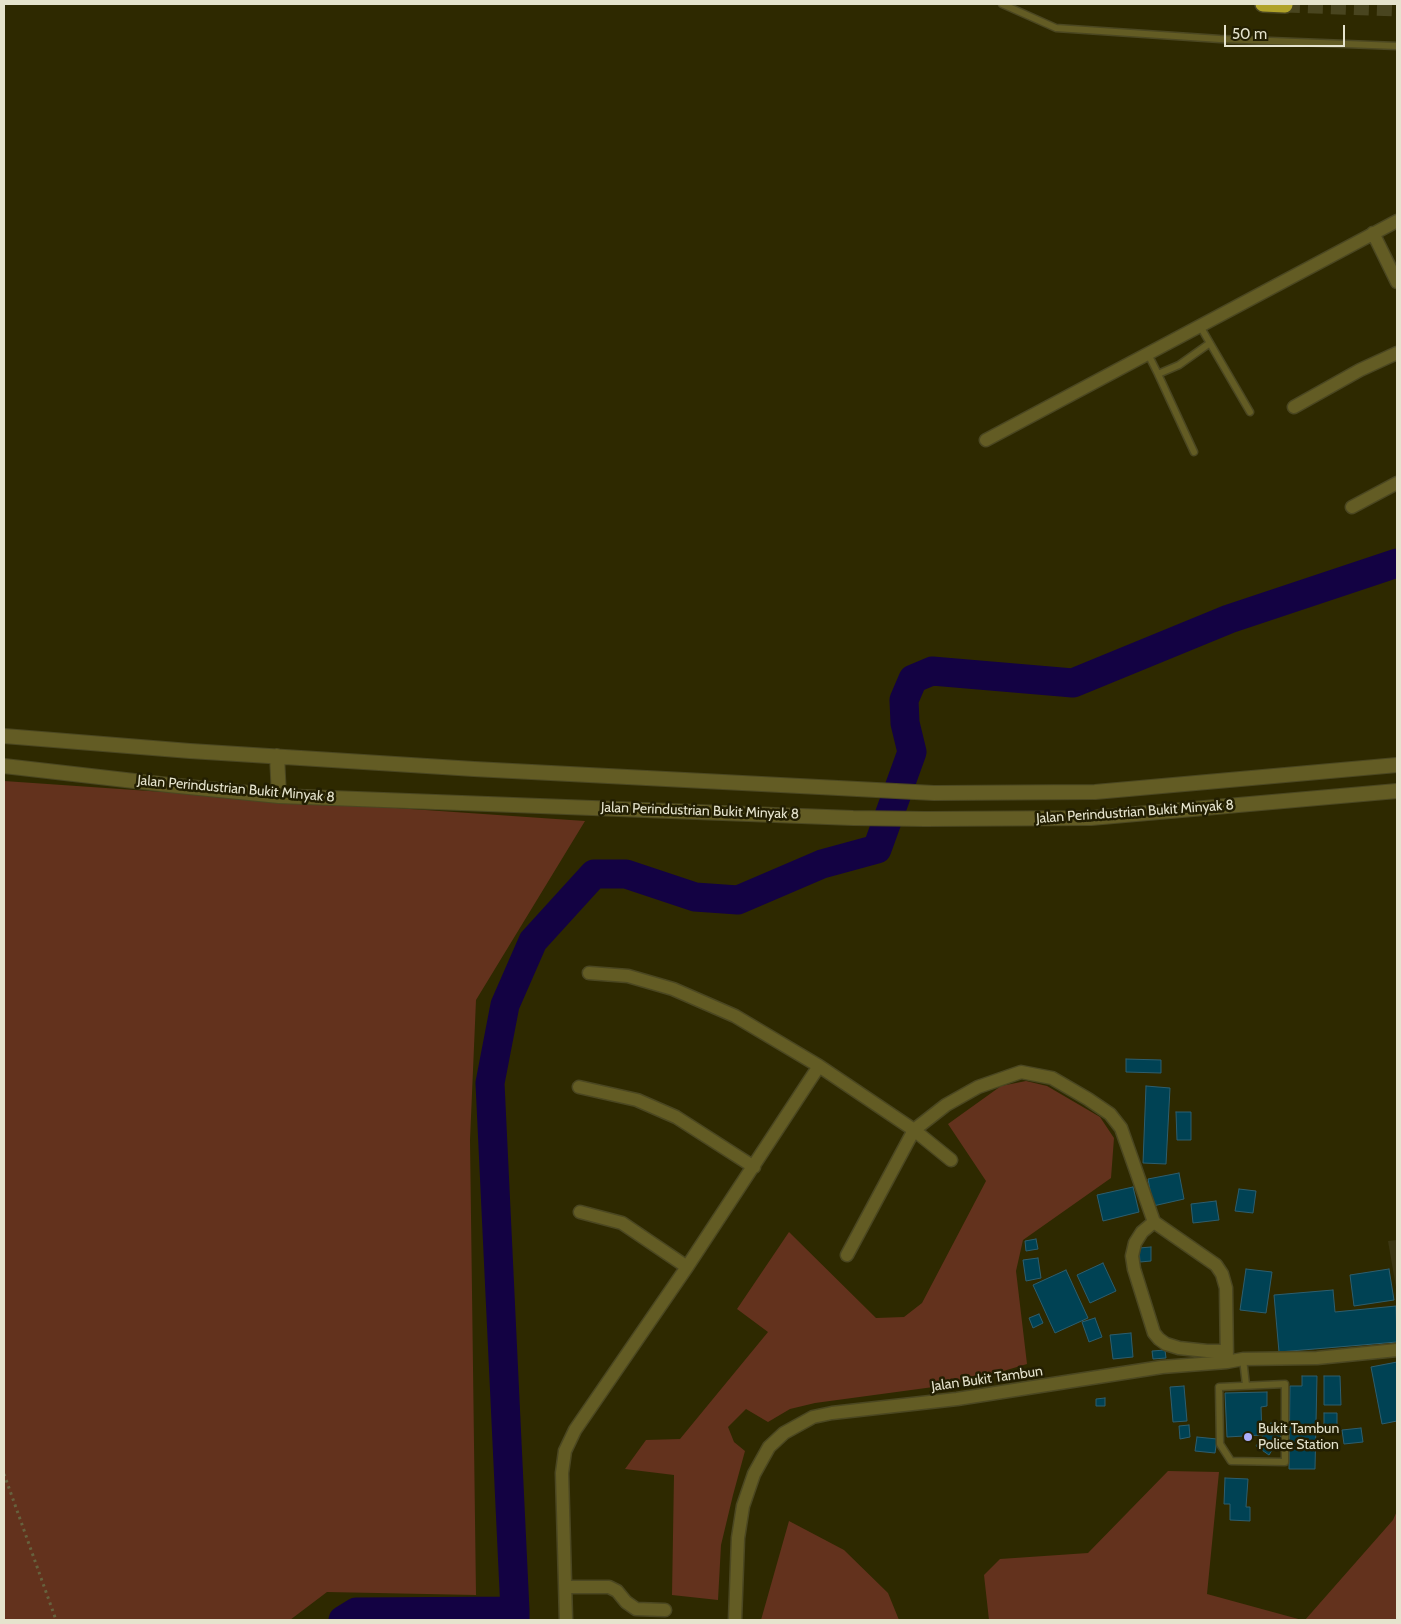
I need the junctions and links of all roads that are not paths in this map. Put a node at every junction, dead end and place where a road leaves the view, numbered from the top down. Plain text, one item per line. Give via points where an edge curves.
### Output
1 (1002, 4) edge
2 (1263, 4) edge
3 (1285, 5) dead end
4 (1397, 46) edge
5 (1397, 221) edge
6 (1373, 234) junction
7 (1397, 282) edge
8 (1200, 326) junction
9 (1210, 343) junction
10 (1397, 353) edge
11 (1148, 354) junction
12 (1158, 374) junction
13 (1294, 407) dead end
14 (1250, 412) dead end
15 (986, 440) dead end
16 (1194, 452) dead end
17 (1397, 483) edge
18 (1352, 507) dead end
19 (4, 736) edge
20 (277, 756) junction
21 (1397, 765) edge
22 (4, 766) edge
23 (1397, 791) edge
24 (279, 796) junction
25 (589, 972) dead end
26 (819, 1066) junction
27 (579, 1087) dead end
28 (914, 1130) junction
29 (951, 1160) dead end
30 (754, 1167) junction
31 (580, 1212) dead end
32 (1154, 1222) junction
33 (847, 1255) dead end
34 (687, 1267) junction
35 (1397, 1350) edge
36 (1227, 1357) junction
37 (1243, 1359) junction
38 (1246, 1385) junction
39 (566, 1587) junction
40 (665, 1610) dead end
41 (566, 1620) edge
42 (735, 1620) edge

1 - 4 lane via 1056,28
2 - 3 highway
5 - 6 street
6 - 7 street
6 - 8 street
8 - 9 lane
8 - 11 street
9 - 12 lane via 1179,365
9 - 14 lane
10 - 13 street
11 - 12 lane
11 - 15 street
12 - 16 lane
17 - 18 street
19 - 20 street, Jalan Perindustrian Bukit Minyak 8
20 - 21 street, Jalan Perindustrian Bukit Minyak 8 via 934,793 1096,792
20 - 24 street
22 - 24 street, Jalan Perindustrian Bukit Minyak 8
23 - 24 street, Jalan Perindustrian Bukit Minyak 8 via 1092,818 925,819
25 - 26 street via 628,976 673,989 735,1016
26 - 28 street
26 - 30 street
27 - 30 street via 637,1100 676,1117
28 - 29 street
28 - 32 street via 946,1105 978,1087 1021,1072 1052,1078 1088,1098 1110,1114 1121,1128
28 - 33 street
30 - 34 street
31 - 34 street via 622,1223
32 - 36 street via 1216,1265 1222,1274 1226,1288
32 - 36 street via 1142,1232 1132,1256 1154,1333 1166,1344
34 - 39 street via 580,1422 565,1451 562,1473
35 - 37 street, Jalan Bukit Tambun via 1317,1358
36 - 37 street, Jalan Bukit Tambun
36 - 42 street, Jalan Bukit Tambun via 957,1399 832,1413 813,1417 798,1425 769,1447 754,1474 746,1498 738,1538
37 - 38 lane
38 - 38 lane via 1285,1384 1285,1462 1230,1461 1220,1444 1219,1387
39 - 40 street via 609,1586 636,1609
39 - 41 street

